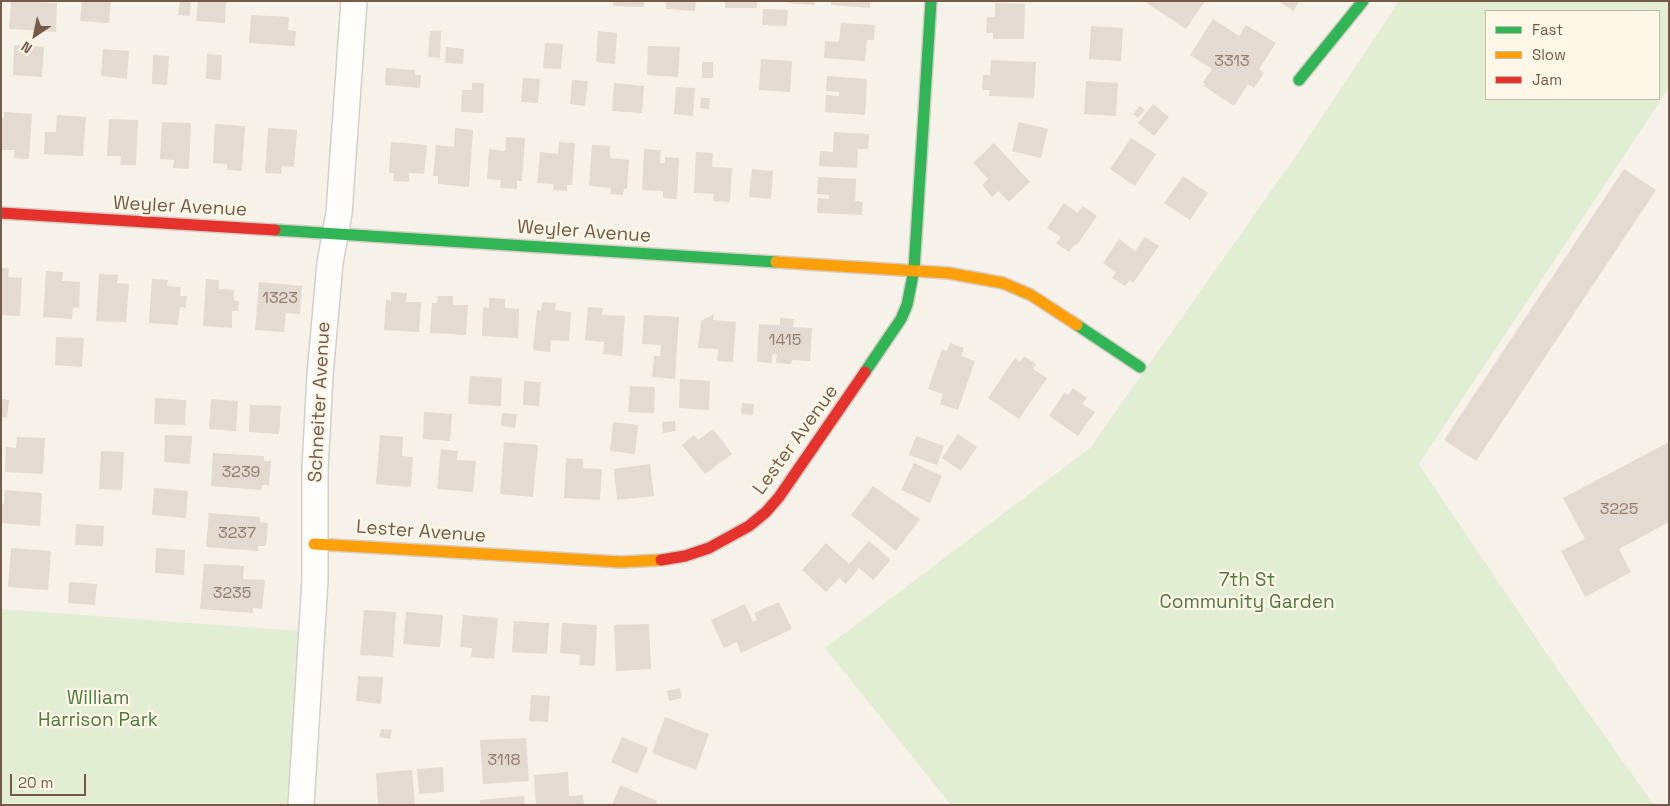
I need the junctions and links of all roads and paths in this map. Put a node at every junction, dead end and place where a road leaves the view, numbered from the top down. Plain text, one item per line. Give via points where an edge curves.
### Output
1 (354, 1) edge
2 (931, 1) edge
3 (1363, 1) edge
4 (1299, 80) dead end
5 (1, 214) edge
6 (335, 233) junction
7 (914, 270) junction
8 (1140, 367) dead end
9 (314, 544) junction
10 (302, 805) edge

1 - 6 street, Schneiter Avenue
2 - 7 street, Lester Avenue
3 - 4 street
5 - 6 street, Weyler Avenue
6 - 7 street, Weyler Avenue
6 - 9 street, Schneiter Avenue via 320,375
7 - 8 street, Weyler Avenue via 981,278 1031,295
7 - 9 street, Lester Avenue via 912,291 901,319 779,497 749,526 709,548 661,560 621,562
9 - 10 street, Schneiter Avenue via 315,580

